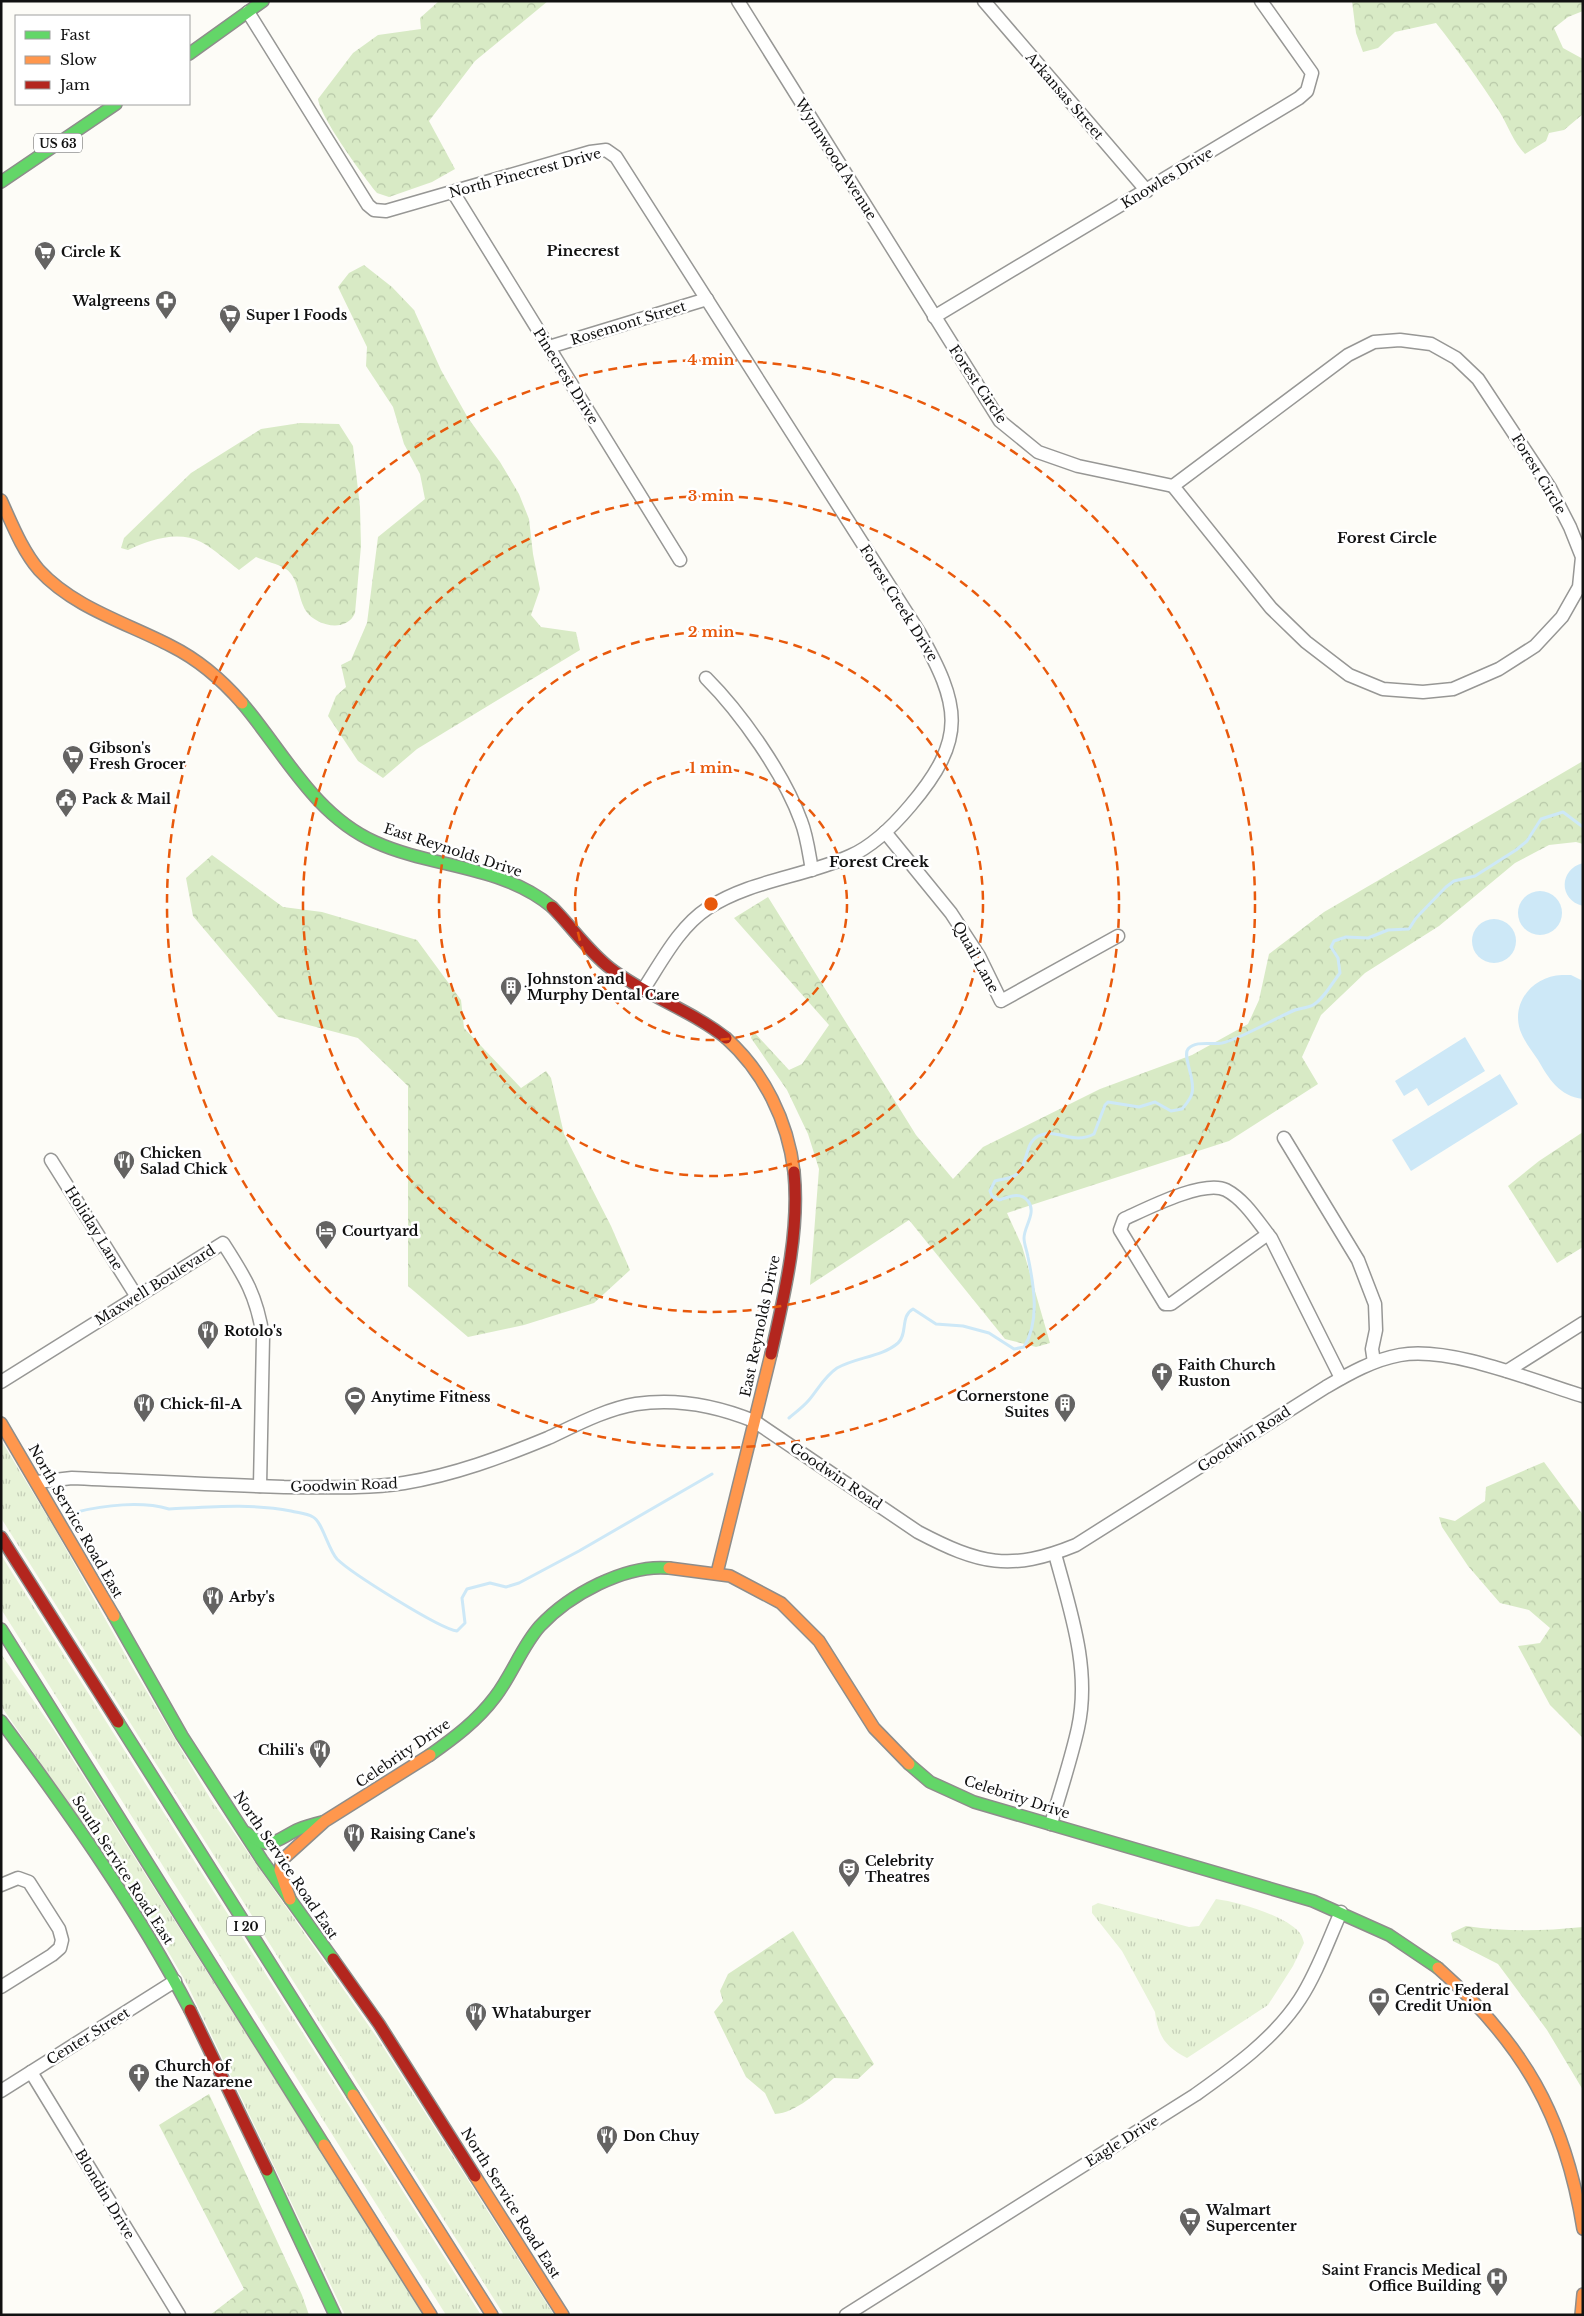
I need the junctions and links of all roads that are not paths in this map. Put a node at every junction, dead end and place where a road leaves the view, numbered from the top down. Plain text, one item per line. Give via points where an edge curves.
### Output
1 (263, 1) edge
2 (984, 1) edge
3 (1261, 1) edge
4 (742, 2) edge
5 (248, 12) junction
6 (190, 53) edge
7 (115, 105) edge
8 (1, 182) edge
9 (1147, 191) junction
10 (453, 192) junction
11 (707, 299) junction
12 (934, 317) junction
13 (548, 347) junction
14 (823, 481) joint
15 (1173, 486) junction
16 (1, 500) edge
17 (680, 560) dead end
18 (706, 678) dead end
19 (885, 832) junction
20 (812, 870) junction
21 (1118, 936) dead end
22 (643, 990) junction
23 (1284, 1138) dead end
24 (51, 1160) dead end
25 (1268, 1234) junction
26 (137, 1297) junction
27 (1583, 1323) edge
28 (1374, 1362) junction
29 (1507, 1371) junction
30 (1341, 1378) junction
31 (1, 1382) edge
32 (1583, 1396) edge
33 (754, 1421) junction
34 (1, 1423) edge
35 (37, 1482) junction
36 (260, 1486) junction
37 (1, 1537) edge
38 (1055, 1554) junction
39 (717, 1573) junction
40 (1, 1630) edge
41 (1, 1721) edge
42 (325, 1821) junction
43 (1051, 1824) junction
44 (239, 1825) junction
45 (1, 1885) edge
46 (290, 1899) junction
47 (1341, 1912) junction
48 (176, 1981) junction
49 (1, 1987) edge
50 (31, 2072) junction
51 (1, 2091) edge
52 (1583, 2229) edge
53 (1583, 2294) edge
54 (179, 2315) edge
55 (335, 2315) edge
56 (431, 2315) edge
57 (492, 2315) edge
58 (563, 2315) edge
59 (846, 2315) edge
60 (1581, 2315) edge

1 - 5 main road
2 - 9 street, Arkansas Street
3 - 9 street, Knowles Drive via 1312,73 1307,91
4 - 12 street, Wynnwood Avenue
5 - 6 main road
5 - 10 street, North Pinecrest Drive via 371,208 386,211
7 - 8 main road, US 63
9 - 12 street, Knowles Drive
10 - 11 street, North Pinecrest Drive via 590,152 611,152
10 - 13 street, Pinecrest Drive
11 - 13 street, Rosemont Street
11 - 14 street, North Pinecrest Drive
12 - 15 street, Forest Circle via 1000,421 1038,452 1078,466
13 - 17 street, Pinecrest Drive
14 - 19 street, Forest Creek Drive via 919,632 938,667 950,700 951,723 946,754 927,786
15 - 15 street, Forest Circle via 1271,608 1299,635 1349,675 1383,688 1423,692 1453,690 1499,669 1535,646 1562,617 1579,587 1582,557 1550,488 1478,379 1456,358 1431,344 1400,340 1374,342 1348,355
16 - 22 main road, East Reynolds Drive via 38,569 65,592 181,652 214,675 245,707 298,779 324,808 357,833 384,845 493,876 533,892 608,966
18 - 20 street via 738,714 783,782 802,822
19 - 20 street, Forest Creek Drive via 851,856
19 - 21 street, Quail Lane via 961,927 979,956 1000,1002
20 - 22 street, Forest Creek Drive via 749,888 707,908 677,938
22 - 33 main road, East Reynolds Drive via 708,1026 736,1047 757,1071 771,1096 790,1145 796,1187 788,1276
23 - 28 street via 1358,1260 1375,1304
24 - 26 street, Holiday Lane
25 - 25 street via 1237,1198 1225,1190 1211,1187 1139,1212 1124,1220 1120,1230 1165,1304 1171,1304
25 - 30 street
26 - 31 street, Maxwell Boulevard
26 - 36 street, Maxwell Boulevard via 222,1243 239,1268 252,1291 263,1337
27 - 29 street
28 - 29 street, Goodwin Road via 1414,1353 1442,1355
28 - 30 street, Goodwin Road
29 - 32 street, Goodwin Road
30 - 38 street, Goodwin Road via 1095,1534
33 - 36 street, Goodwin Road via 693,1404 635,1404 601,1414 498,1458 404,1483 339,1488
33 - 38 street, Goodwin Road via 942,1545 990,1562 1018,1562
33 - 39 main road, East Reynolds Drive
34 - 35 main road, North Service Road East
35 - 36 street, Goodwin Road via 72,1478
35 - 44 main road, North Service Road East via 182,1736
37 - 57 main road, I 20
38 - 43 street via 1079,1648 1082,1693 1078,1726
39 - 42 main road, Celebrity Drive via 664,1568 621,1575 584,1590 539,1627 495,1696 467,1728 428,1757
39 - 43 main road, Celebrity Drive via 767,1594 795,1615 819,1641 874,1728 901,1758 930,1782 974,1802
40 - 56 main road
41 - 48 main road, South Service Road East via 117,1885
42 - 44 main road via 268,1844 258,1842
42 - 46 main road via 282,1860 280,1870
43 - 47 main road, Celebrity Drive
44 - 46 main road, North Service Road East
45 - 49 street via 18,1878 28,1882 59,1929 62,1940 60,1948 52,1955
46 - 58 main road, North Service Road East via 379,2024
47 - 52 main road, Celebrity Drive via 1400,1941 1439,1969 1484,2012 1520,2057 1546,2101 1567,2150 1580,2195
47 - 59 street, Eagle Drive via 1296,2005 1257,2048 1228,2072
48 - 50 street, Center Street
48 - 55 main road, South Service Road East
50 - 51 street, Center Street
50 - 54 street, Blondin Drive
53 - 60 main road

